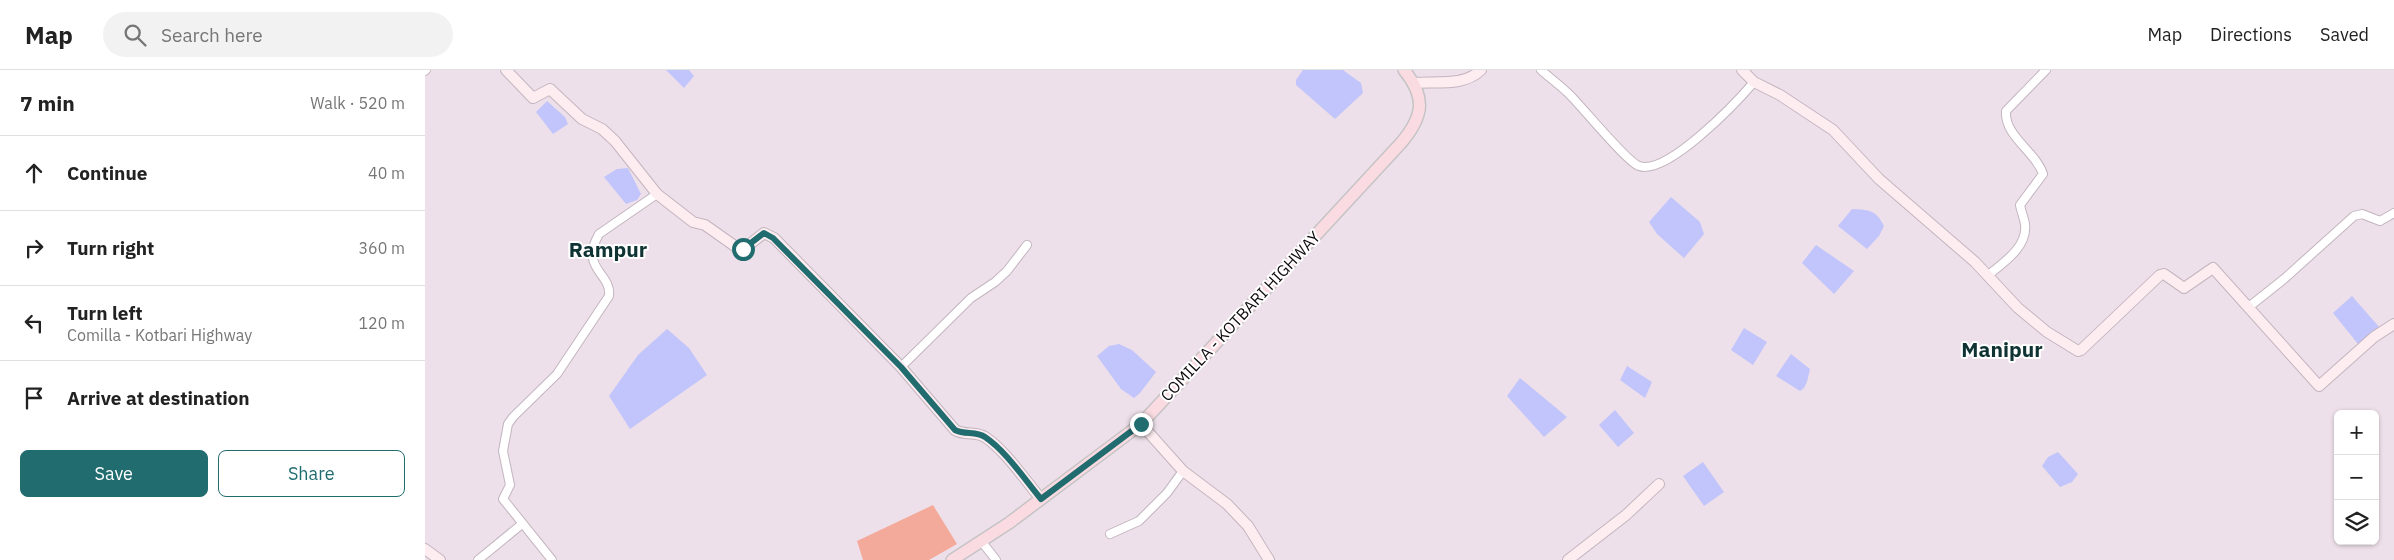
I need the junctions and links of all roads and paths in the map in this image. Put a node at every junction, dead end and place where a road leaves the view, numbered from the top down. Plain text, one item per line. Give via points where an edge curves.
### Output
1 (506, 70) edge
2 (1404, 70) edge
3 (1481, 70) edge
4 (1541, 70) edge
5 (1742, 70) edge
6 (2046, 70) edge
7 (1413, 82) junction
8 (1754, 82) junction
9 (657, 194) junction
10 (2394, 213) edge
11 (1027, 245) dead end
12 (1987, 276) junction
13 (2250, 306) junction
14 (2394, 324) edge
15 (901, 367) junction
16 (1141, 424) junction
17 (1183, 471) junction
18 (1659, 484) dead end
19 (1041, 499) junction
20 (522, 524) junction
21 (1110, 534) dead end
22 (981, 542) junction
23 (425, 549) edge
24 (956, 559) edge
25 (440, 560) edge
26 (478, 560) edge
27 (552, 560) edge
28 (996, 560) edge
29 (1269, 560) edge
30 (1568, 560) edge

1 - 9 street via 533,98 550,89 582,119 602,129
2 - 7 main road, COMILLA - KOTBARI HIGHWAY
3 - 7 street via 1460,82
4 - 8 street via 1639,166 1653,164 1685,149
5 - 8 street
6 - 12 street via 2006,111 2005,118 2010,127 2043,174 2020,205 2025,224 2024,238 2013,253
7 - 16 main road, COMILLA - KOTBARI HIGHWAY via 1420,103 1418,117 1410,132
8 - 12 street via 1833,130 1879,179
9 - 15 street via 693,222 705,224 737,248 745,248 764,233 769,235
9 - 20 street via 599,234 594,242 593,261 608,286 609,296 557,374 508,424 503,451 510,485 503,499
10 - 13 street via 2380,221 2362,214 2354,216
11 - 15 street via 1007,271 971,298
12 - 13 street via 2047,332 2078,351 2162,274 2184,288 2210,268 2215,268
13 - 14 street via 2319,386
15 - 19 street via 955,430 986,437
16 - 17 street
16 - 19 main road, COMILLA - KOTBARI HIGHWAY
17 - 21 street via 1167,493 1139,521
17 - 29 street via 1233,510 1248,526
18 - 30 street via 1626,515
19 - 22 main road, COMILLA - KOTBARI HIGHWAY
20 - 26 street
20 - 27 street
22 - 24 main road, COMILLA - KOTBARI HIGHWAY
22 - 28 street
23 - 25 street

